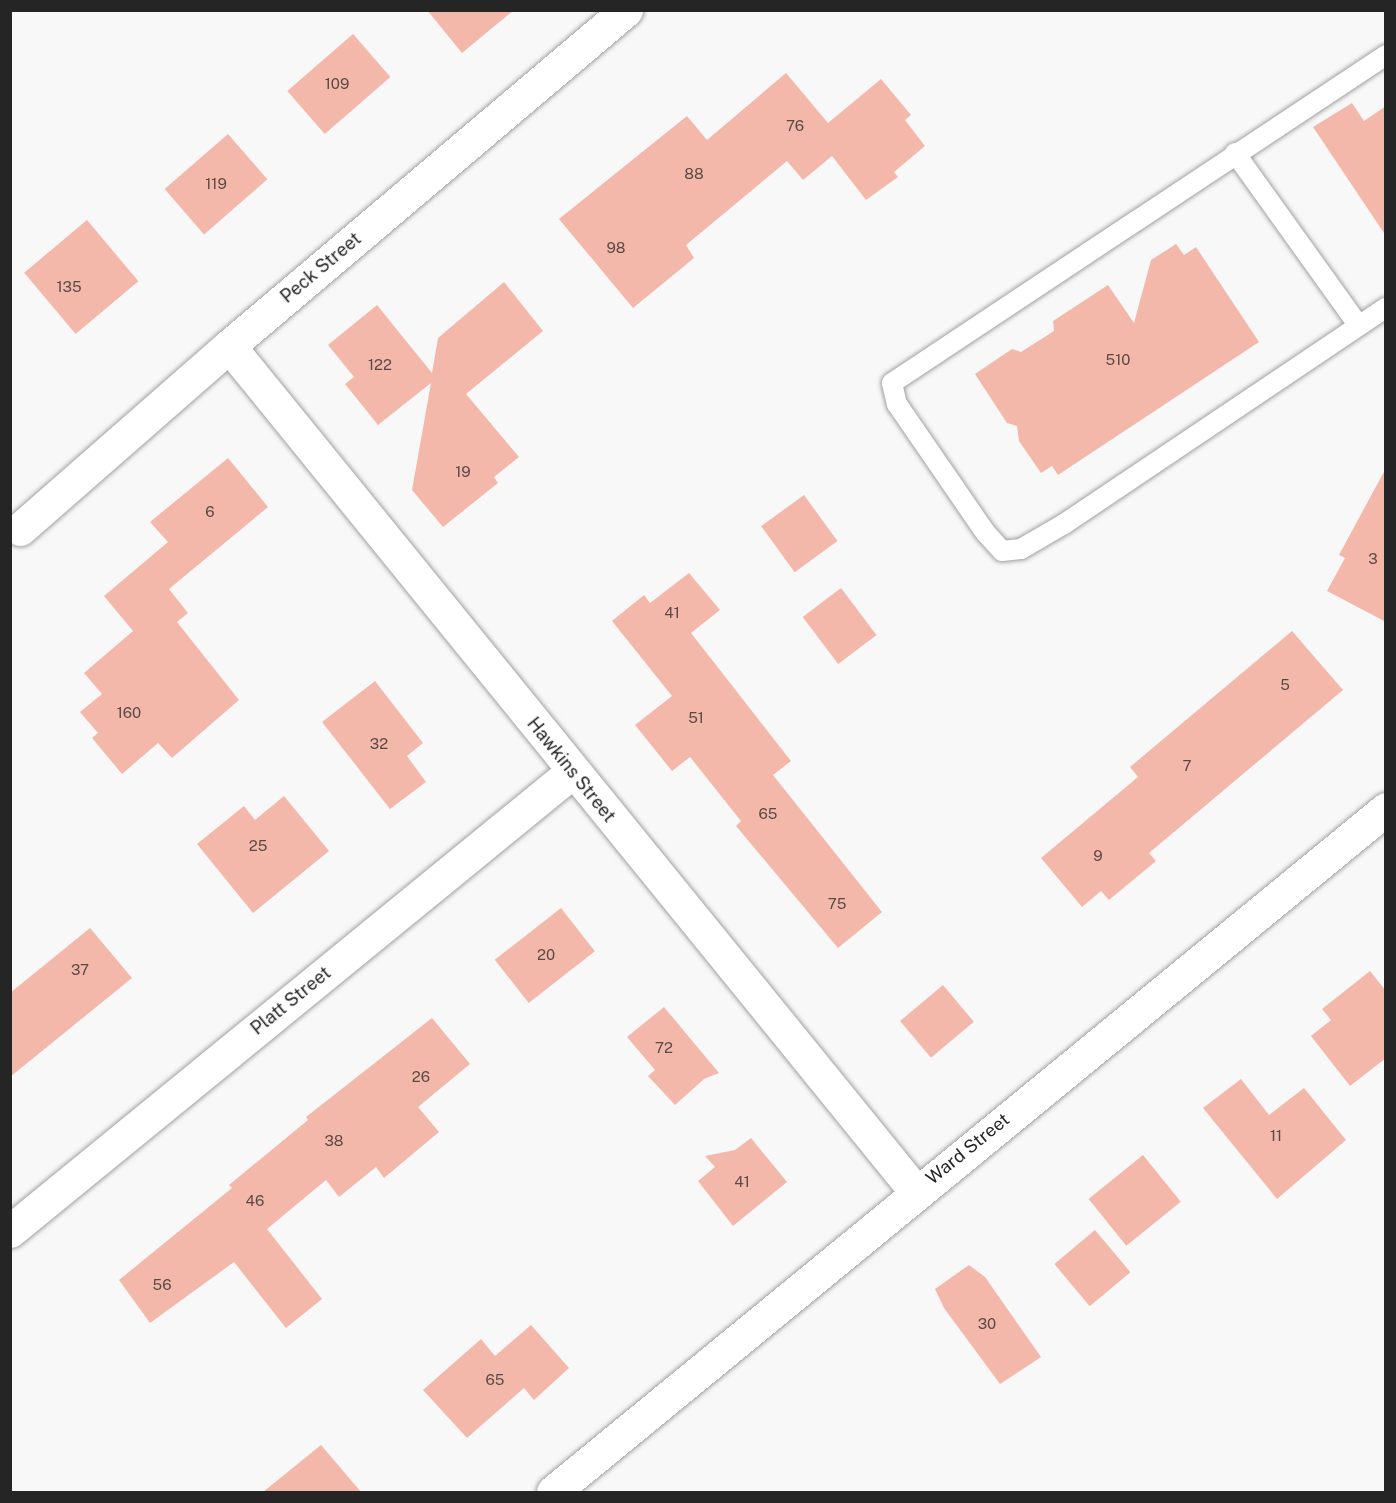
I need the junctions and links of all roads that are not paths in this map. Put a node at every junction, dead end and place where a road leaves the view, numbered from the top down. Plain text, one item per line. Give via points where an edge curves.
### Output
1 (626, 10) edge
2 (1386, 55) edge
3 (1235, 153) junction
4 (1386, 308) edge
5 (1358, 326) junction
6 (229, 346) junction
7 (20, 529) dead end
8 (572, 772) junction
9 (1386, 809) edge
10 (916, 1192) junction
11 (10, 1231) edge
12 (553, 1492) edge

1 - 6 street, Peck Street
2 - 3 lane
3 - 5 lane
3 - 5 lane via 892,383 897,404 985,532 1002,551 1022,549
4 - 5 lane
6 - 7 street, Peck Street
6 - 8 street, Hawkins Street
8 - 10 street, Hawkins Street
8 - 11 street, Platt Street
9 - 10 street, Ward Street
10 - 12 street, Ward Street

